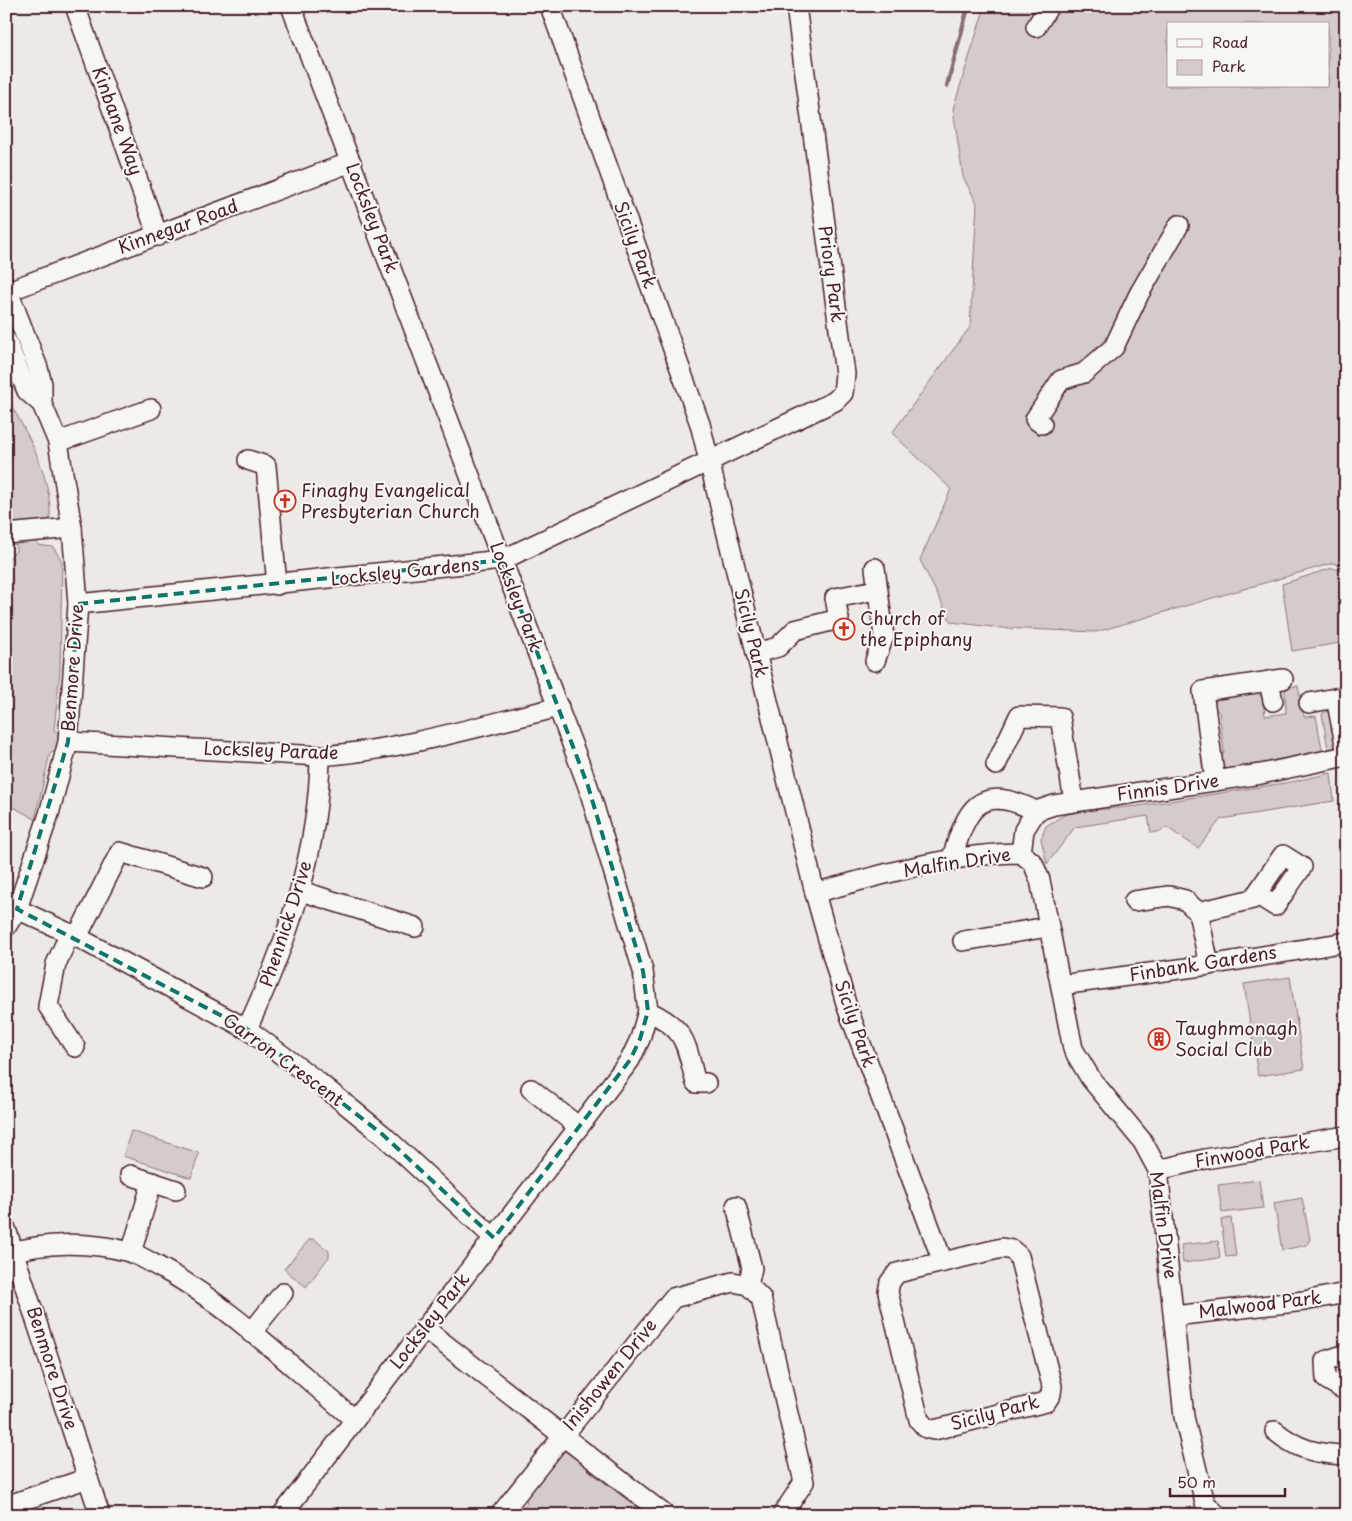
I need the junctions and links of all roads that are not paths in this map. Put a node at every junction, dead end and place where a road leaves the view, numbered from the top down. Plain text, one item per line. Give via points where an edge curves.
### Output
1 (75, 6) edge
2 (291, 6) edge
3 (550, 6) edge
4 (796, 6) edge
5 (1047, 7) edge
6 (1036, 27) dead end
7 (351, 162) junction
8 (1179, 225) dead end
9 (158, 236) junction
10 (7, 290) edge
11 (6, 340) edge
12 (42, 404) junction
13 (151, 409) dead end
14 (1042, 424) dead end
15 (58, 442) junction
16 (248, 460) dead end
17 (710, 460) junction
18 (72, 528) junction
19 (6, 534) edge
20 (502, 560) junction
21 (875, 568) dead end
22 (277, 585) junction
23 (876, 590) junction
24 (78, 604) junction
25 (756, 653) junction
26 (875, 661) dead end
27 (1341, 697) edge
28 (1273, 702) dead end
29 (1309, 703) dead end
30 (559, 707) junction
31 (68, 742) junction
32 (1346, 749) edge
33 (320, 756) junction
34 (1346, 756) edge
35 (996, 765) dead end
36 (1215, 781) junction
37 (1074, 801) junction
38 (1036, 812) junction
39 (1021, 853) junction
40 (950, 861) junction
41 (203, 877) dead end
42 (301, 891) junction
43 (815, 893) junction
44 (1256, 894) dead end
45 (1134, 901) dead end
46 (17, 909) junction
47 (1198, 912) junction
48 (6, 927) edge
49 (415, 927) dead end
50 (1048, 927) junction
51 (73, 935) junction
52 (963, 941) dead end
53 (1346, 942) edge
54 (1209, 965) junction
55 (1061, 985) junction
56 (648, 1011) junction
57 (247, 1029) junction
58 (75, 1046) dead end
59 (706, 1083) dead end
60 (530, 1089) dead end
61 (579, 1127) junction
62 (1346, 1136) edge
63 (1158, 1170) junction
64 (130, 1175) dead end
65 (152, 1182) junction
66 (176, 1190) dead end
67 (736, 1206) dead end
68 (6, 1230) edge
69 (494, 1238) junction
70 (10, 1252) edge
71 (131, 1253) junction
72 (943, 1262) junction
73 (748, 1285) junction
74 (283, 1293) dead end
75 (1346, 1293) edge
76 (1174, 1316) junction
77 (424, 1328) junction
78 (251, 1333) junction
79 (1346, 1354) edge
80 (1346, 1388) edge
81 (354, 1418) junction
82 (1275, 1431) dead end
83 (563, 1434) junction
84 (1346, 1455) edge
85 (88, 1478) junction
86 (6, 1506) edge
87 (284, 1514) edge
88 (100, 1515) edge
89 (500, 1515) edge
90 (665, 1515) edge
91 (782, 1515) edge
92 (1217, 1515) edge

1 - 9 street, Kinbane Way
2 - 7 street, Locksley Park
3 - 17 street, Sicily Park via 700,424
4 - 17 street, Priory Park via 845,374 843,393 835,401
5 - 6 street
7 - 9 street, Kinnegar Road
7 - 20 street, Locksley Park
8 - 14 street via 1139,294 1114,347 1084,373 1062,380 1034,419
9 - 10 street, Kinnegar Road
10 - 12 street, Benmore Drive via 38,368
11 - 12 street, Benmore Drive via 27,391
12 - 15 street, Benmore Drive
13 - 15 street
15 - 18 street, Benmore Drive
16 - 22 street via 266,466
17 - 20 street, Locksley Gardens
17 - 25 street, Sicily Park
18 - 19 street
18 - 24 street, Benmore Drive
20 - 22 street, Locksley Gardens
20 - 30 street, Locksley Park
21 - 23 street
22 - 24 street, Locksley Gardens
23 - 25 street via 835,598 838,619 795,630 778,647
23 - 26 street via 884,636
24 - 31 street, Benmore Drive
25 - 43 street, Sicily Park
27 - 29 street
27 - 32 street
28 - 36 street via 1276,680 1203,691
30 - 33 street, Locksley Parade via 377,750
30 - 56 street, Locksley Park via 588,786 640,962
31 - 33 street, Locksley Parade
31 - 46 street, Benmore Drive via 49,814
33 - 42 street, Phennick Drive via 320,794
34 - 36 street, Finnis Drive
35 - 37 street via 1019,716 1060,717
36 - 37 street, Finnis Drive
37 - 38 street, Finnis Drive
38 - 39 street via 1024,830
38 - 40 street via 1017,802 999,799 986,800 974,806
39 - 40 street, Malfin Drive
39 - 50 street, Malfin Drive via 1033,863 1040,880
40 - 43 street, Malfin Drive
41 - 51 street via 120,852
42 - 49 street
42 - 57 street, Phennick Drive via 272,974
43 - 72 street, Sicily Park via 847,1007
44 - 47 street via 1253,899
45 - 47 street via 1169,896 1185,900
46 - 48 street, Benmore Drive
46 - 51 street, Garron Crescent
47 - 54 street
50 - 52 street
50 - 55 street, Malfin Drive
51 - 57 street, Garron Crescent
51 - 58 street via 56,964 48,1006
53 - 54 street, Finbank Gardens
54 - 55 street, Finbank Gardens
55 - 63 street, Malfin Drive via 1073,1048 1091,1079 1143,1142
56 - 59 street via 663,1018 682,1035 696,1083
56 - 61 street, Locksley Park via 630,1060
57 - 69 street, Garron Crescent via 382,1134
60 - 61 street
61 - 69 street, Locksley Park
62 - 63 street, Finwood Park
63 - 76 street, Malfin Drive
64 - 65 street
65 - 66 street
65 - 71 street
67 - 73 street via 752,1268
68 - 70 street, Benmore Drive
69 - 77 street, Locksley Park
70 - 71 street via 54,1244
70 - 85 street, Benmore Drive
71 - 78 street via 182,1280
72 - 72 street, Sicily Park via 897,1273 888,1292 919,1420 926,1428 934,1430 1046,1402 1052,1386 1019,1256 1002,1248
73 - 83 street, Inishowen Drive via 733,1282 673,1298
73 - 91 street via 761,1298 804,1482
74 - 78 street
75 - 76 street, Malwood Park
76 - 92 street, Malfin Drive via 1184,1417 1205,1504
77 - 81 street, Locksley Park
77 - 83 street
78 - 81 street
79 - 80 street via 1325,1361 1326,1380
81 - 87 street, Locksley Park
82 - 84 street via 1291,1444 1319,1454
83 - 89 street, Inishowen Drive
83 - 90 street
85 - 86 street
85 - 88 street, Benmore Drive

